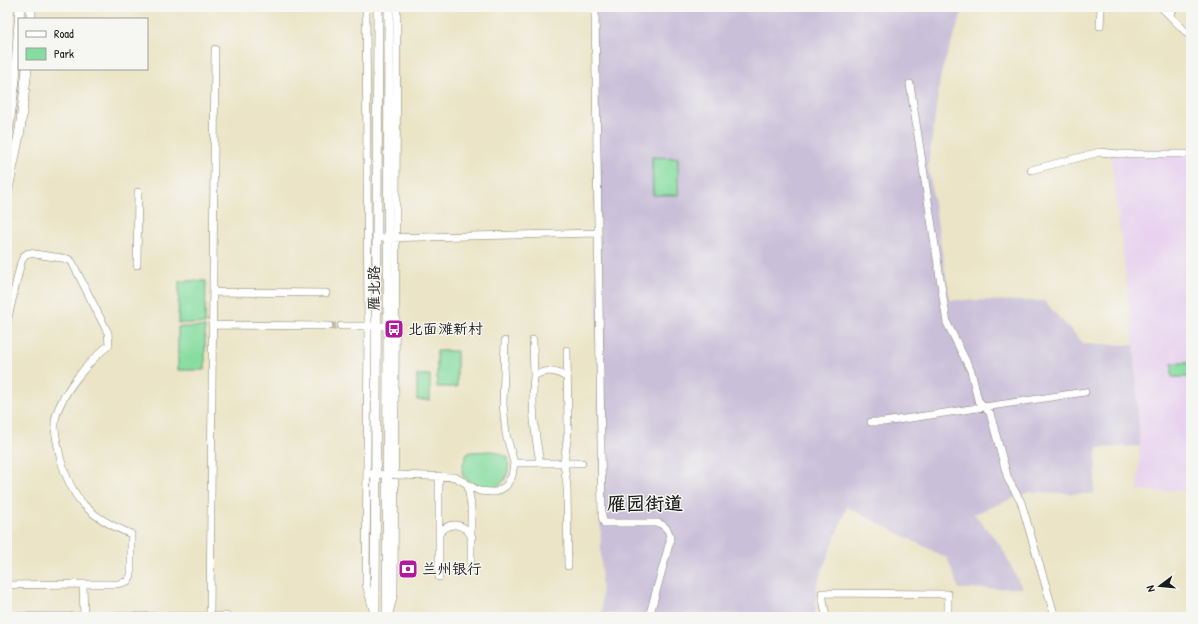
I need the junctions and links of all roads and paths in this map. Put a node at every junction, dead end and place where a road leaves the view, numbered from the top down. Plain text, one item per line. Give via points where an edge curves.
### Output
1 (20, 7) edge
2 (31, 7) edge
3 (366, 7) edge
4 (378, 7) edge
5 (389, 7) edge
6 (397, 7) edge
7 (595, 7) edge
8 (1101, 7) edge
9 (1161, 7) edge
10 (1175, 7) edge
11 (1169, 15) junction
12 (19, 18) edge
13 (30, 18) edge
14 (1100, 26) dead end
15 (18, 36) edge
16 (1191, 37) edge
17 (215, 49) dead end
18 (27, 70) edge
19 (910, 84) dead end
20 (7, 140) edge
21 (1191, 154) edge
22 (1031, 170) dead end
23 (138, 192) dead end
24 (7, 194) edge
25 (598, 233) junction
26 (393, 237) junction
27 (377, 238) junction
28 (137, 265) dead end
29 (212, 292) junction
30 (326, 293) dead end
31 (7, 322) edge
32 (212, 325) junction
33 (329, 326) tunnel mouth
34 (341, 326) tunnel mouth
35 (372, 326) junction
36 (392, 326) junction
37 (533, 340) dead end
38 (505, 341) dead end
39 (567, 350) dead end
40 (534, 376) junction
41 (567, 378) junction
42 (1086, 392) dead end
43 (984, 406) junction
44 (871, 422) dead end
45 (514, 463) junction
46 (540, 463) junction
47 (564, 463) junction
48 (582, 463) dead end
49 (371, 474) junction
50 (391, 475) junction
51 (439, 476) junction
52 (468, 486) junction
53 (439, 534) junction
54 (472, 537) junction
55 (471, 566) dead end
56 (568, 566) dead end
57 (439, 577) dead end
58 (83, 584) junction
59 (7, 585) edge
60 (7, 617) edge
61 (84, 617) edge
62 (210, 617) edge
63 (226, 617) edge
64 (375, 617) edge
65 (387, 617) edge
66 (649, 617) edge
67 (826, 617) edge
68 (948, 617) edge
69 (1055, 617) edge

1 - 12 main road
2 - 13 main road
3 - 35 street
4 - 27 main road, 雁北路
5 - 26 main road, 雁北路
6 - 26 street
7 - 25 street
8 - 14 street
9 - 11 street
10 - 11 street
11 - 16 street
15 - 20 main road
17 - 29 street
18 - 24 main road via 20,130
19 - 43 street via 947,323 971,371 978,400
21 - 22 street via 1100,152
23 - 28 street
25 - 26 street
25 - 66 street via 602,517 604,523 658,523 669,532 670,541 659,588
26 - 27 street
26 - 36 main road, 雁北路
27 - 35 main road, 雁北路
29 - 30 street
29 - 32 street
31 - 58 street via 21,262 28,253 68,259 72,262 108,333 109,345 97,354 80,374 63,400 55,421 56,441 64,472 72,490 99,519 131,534 131,575 128,581 118,584
32 - 33 street
32 - 62 street
34 - 35 street
35 - 36 street
35 - 49 main road, 雁北路
36 - 50 main road, 雁北路
37 - 40 street
38 - 45 street via 503,404 506,434
39 - 41 street
40 - 41 street via 547,371
40 - 46 street via 532,398
41 - 47 street via 568,432
42 - 43 street
43 - 44 street
43 - 69 street via 990,413 1008,479 1021,502
45 - 46 street
45 - 52 street via 512,476 502,490 479,491
46 - 47 street
47 - 48 street
47 - 56 street via 567,487
49 - 50 street
49 - 64 main road, 雁北路
50 - 51 street
50 - 65 main road, 雁北路
51 - 52 street via 459,478
51 - 53 street
52 - 54 street
53 - 54 street via 453,524 464,527
53 - 57 street
54 - 55 street
58 - 59 street
58 - 61 street
60 - 61 main road
61 - 62 main road
62 - 63 main road
67 - 68 street via 822,593 948,594

